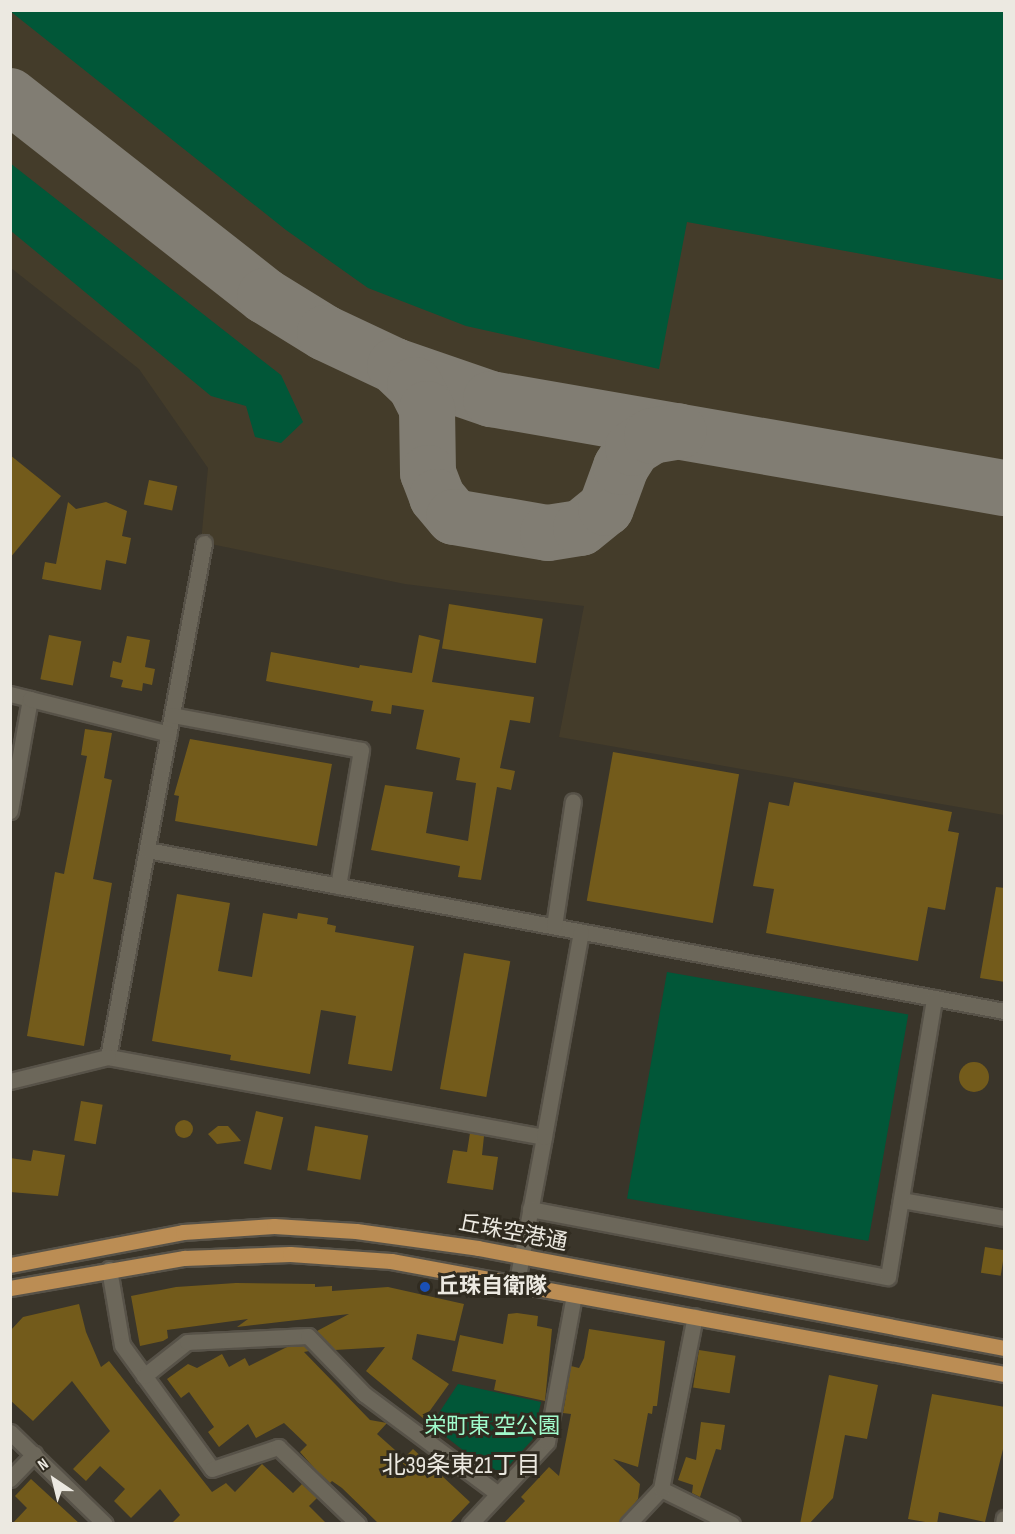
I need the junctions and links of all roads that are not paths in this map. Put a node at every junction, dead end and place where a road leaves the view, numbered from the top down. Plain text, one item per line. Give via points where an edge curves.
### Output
1 (204, 543) dead end
2 (10, 694) edge
3 (30, 699) junction
4 (172, 715) junction
5 (169, 734) junction
6 (573, 801) dead end
7 (10, 811) edge
8 (147, 850) junction
9 (338, 886) junction
10 (554, 926) junction
11 (581, 932) junction
12 (934, 998) junction
13 (1005, 1011) edge
14 (108, 1057) junction
15 (10, 1081) edge
16 (544, 1137) junction
17 (901, 1200) junction
18 (530, 1209) junction
19 (1005, 1218) edge
20 (521, 1258) junction
21 (10, 1265) edge
22 (109, 1269) junction
23 (516, 1286) junction
24 (10, 1288) edge
25 (574, 1295) junction
26 (695, 1316) junction
27 (1005, 1348) edge
28 (1005, 1374) edge
29 (144, 1376) junction
30 (10, 1432) edge
31 (34, 1454) junction
32 (10, 1479) edge
33 (661, 1489) junction
34 (498, 1494) junction
35 (1005, 1518) edge
36 (105, 1524) edge
37 (358, 1524) edge
38 (470, 1524) edge
39 (628, 1524) edge
40 (732, 1524) edge
41 (1003, 1524) edge

1 - 4 street
2 - 3 street
3 - 5 street
3 - 7 street
4 - 5 street
4 - 9 street via 360,750
5 - 8 street
6 - 10 street
8 - 9 street
8 - 14 street
9 - 10 street
10 - 11 street
11 - 12 street
11 - 16 street
12 - 13 street
12 - 17 street
14 - 15 street
14 - 16 street
16 - 18 street
17 - 18 street via 888,1277
17 - 19 street
18 - 20 street
20 - 21 main road, 丘珠空港通 via 416,1238 274,1226 183,1232
20 - 23 street
20 - 27 main road, 丘珠空港通
22 - 23 main road via 184,1258 290,1254 391,1262
22 - 24 main road
22 - 29 street via 122,1346
23 - 25 main road
25 - 26 main road
25 - 34 street via 548,1442
26 - 28 main road
26 - 33 street
29 - 34 street via 187,1342 308,1336 364,1394
29 - 37 street via 212,1469 278,1447
30 - 31 street
31 - 32 street
31 - 36 street
33 - 39 street
33 - 40 street
34 - 38 street
35 - 41 street

